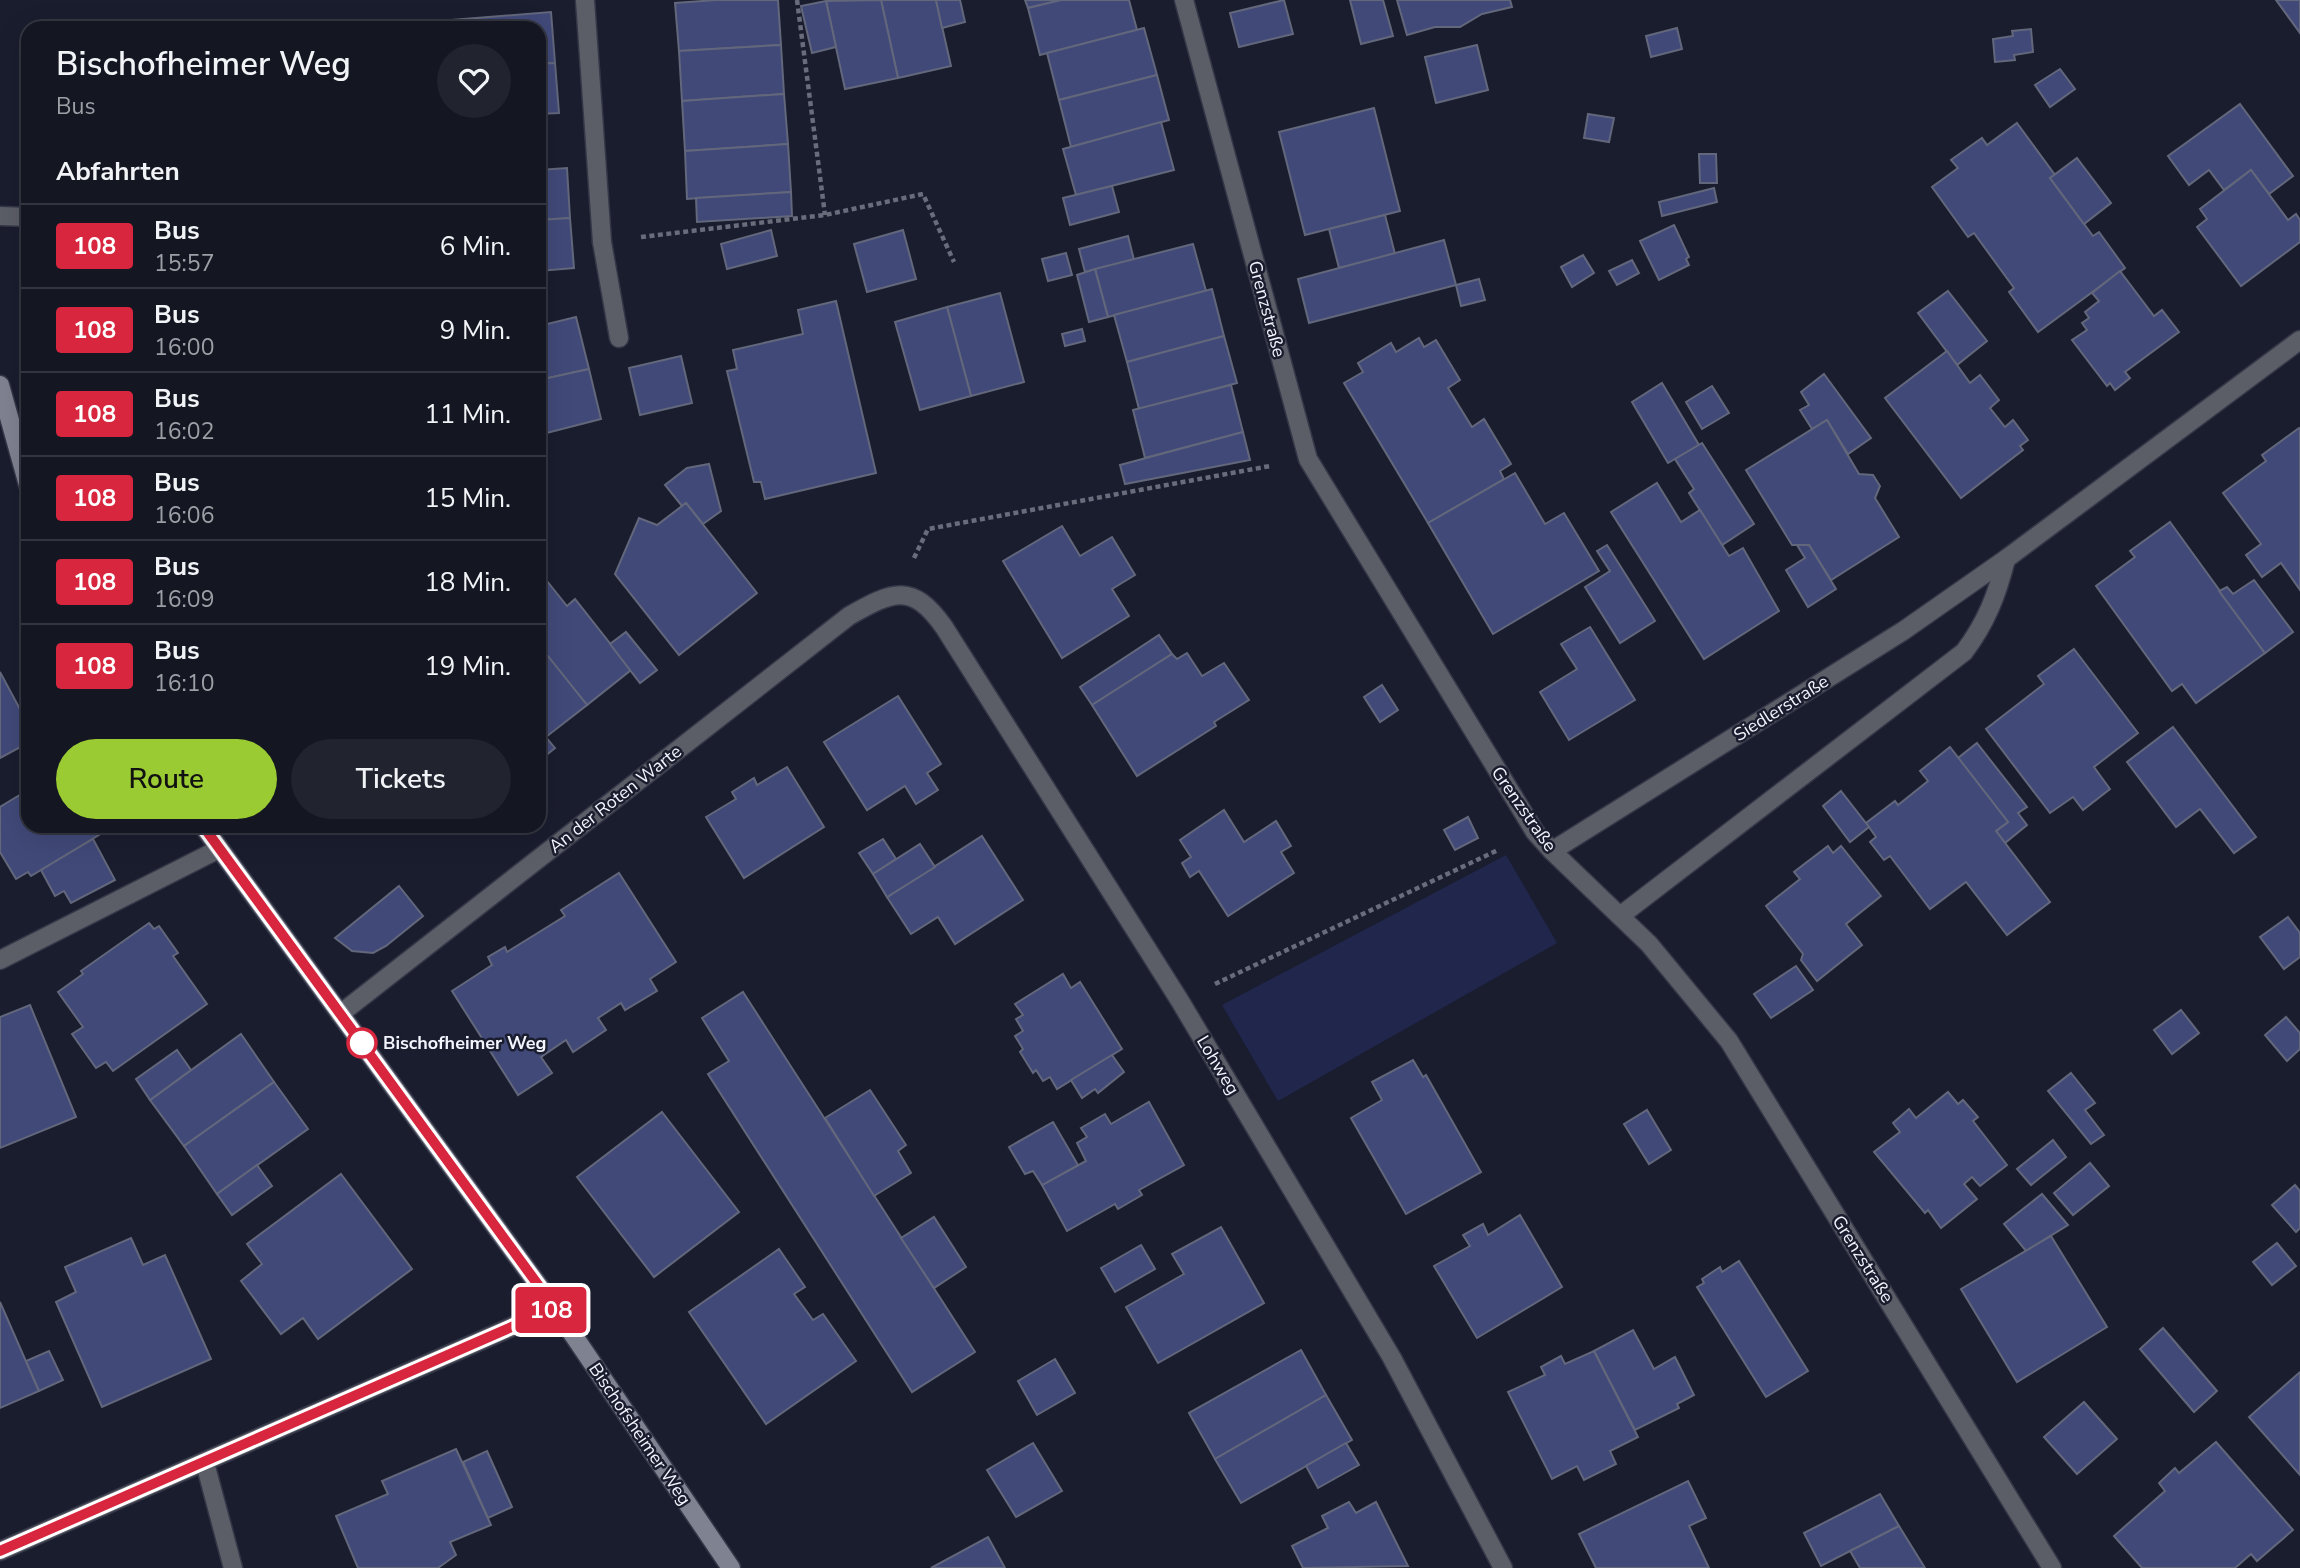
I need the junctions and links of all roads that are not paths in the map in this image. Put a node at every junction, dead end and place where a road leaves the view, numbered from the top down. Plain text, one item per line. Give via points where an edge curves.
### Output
1 (584, 0) edge
2 (1184, 0) edge
3 (0, 216) edge
4 (21, 217) edge
5 (619, 338) dead end
6 (2300, 340) edge
7 (0, 385) edge
8 (21, 460) edge
9 (2006, 559) junction
10 (896, 593) joint
11 (208, 833) edge
12 (219, 849) junction
13 (1552, 851) junction
14 (1620, 916) junction
15 (0, 960) edge
16 (340, 1014) junction
17 (555, 1308) junction
18 (205, 1463) junction
19 (0, 1551) edge
20 (233, 1568) edge
21 (731, 1568) edge
22 (1503, 1568) edge
23 (2052, 1568) edge

1 - 5 street via 602,242
2 - 13 street, Grenzstraße via 1308,459 1535,832
3 - 4 street
6 - 9 street, Siedlerstraße
7 - 8 street
9 - 13 street, Siedlerstraße via 1903,631
9 - 14 street via 1983,628 1964,652
10 - 16 street, An der Roten Warte via 849,616
10 - 22 street, Lohweg via 915,596 944,626 1180,1001 1392,1358
11 - 12 street, Bischofsheimer Weg
12 - 15 street
12 - 16 street, Bischofsheimer Weg
13 - 14 street, Grenzstraße
14 - 23 street, Grenzstraße via 1700,1002 1729,1041
16 - 17 street, Bischofsheimer Weg
17 - 18 street
17 - 21 street, Bischofsheimer Weg
18 - 19 street
18 - 20 street

